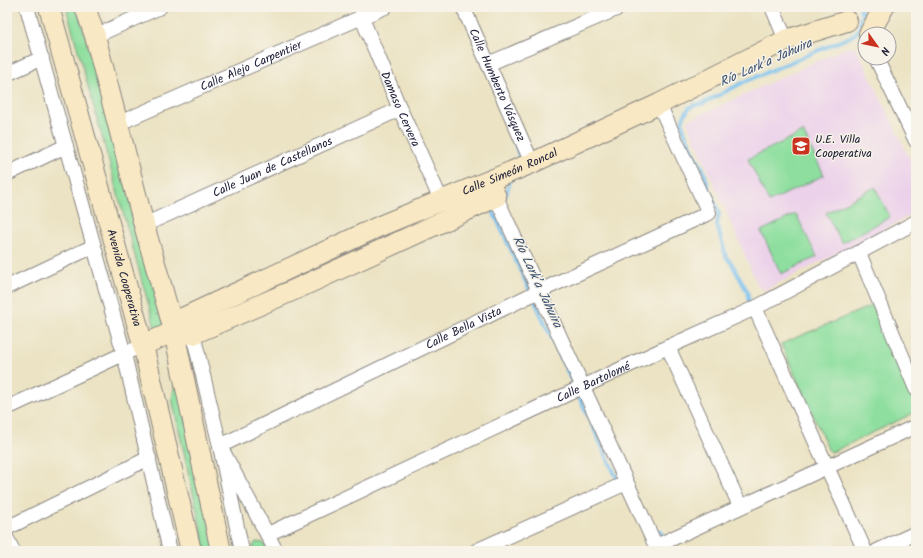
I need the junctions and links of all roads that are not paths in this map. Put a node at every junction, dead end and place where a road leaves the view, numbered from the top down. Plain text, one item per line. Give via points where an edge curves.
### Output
1 (27, 7) edge
2 (49, 7) edge
3 (85, 7) edge
4 (160, 7) edge
5 (385, 7) edge
6 (463, 7) edge
7 (621, 7) edge
8 (772, 7) edge
9 (884, 7) edge
10 (362, 16) junction
11 (847, 21) dead end
12 (873, 26) edge
13 (95, 36) junction
14 (786, 40) junction
15 (42, 58) junction
16 (488, 64) junction
17 (880, 66) edge
18 (7, 74) edge
19 (659, 104) junction
20 (400, 109) junction
21 (118, 124) junction
22 (916, 140) edge
23 (66, 146) junction
24 (532, 163) junction
25 (7, 174) edge
26 (492, 189) junction
27 (441, 200) junction
28 (916, 222) edge
29 (144, 225) junction
30 (94, 246) junction
31 (859, 253) junction
32 (7, 287) edge
33 (539, 292) junction
34 (755, 308) junction
35 (173, 328) junction
36 (193, 334) junction
37 (143, 346) junction
38 (668, 347) junction
39 (124, 354) junction
40 (583, 387) junction
41 (916, 389) edge
42 (7, 408) edge
43 (916, 426) edge
44 (220, 446) junction
45 (149, 458) junction
46 (826, 466) junction
47 (626, 482) junction
48 (740, 506) junction
49 (7, 528) edge
50 (916, 533) edge
51 (268, 534) junction
52 (7, 539) edge
53 (657, 548) edge
54 (13, 551) edge
55 (170, 551) edge
56 (192, 551) edge
57 (221, 551) edge
58 (242, 551) edge
59 (276, 551) edge
60 (476, 551) edge
61 (865, 551) edge
62 (877, 551) edge

1 - 15 street
2 - 37 street, Avenida Cooperativa
3 - 13 street
4 - 13 street
5 - 10 street, Calle Alejo Carpentier
6 - 16 street, Calle Humberto Vásquez
7 - 16 street
8 - 14 street
9 - 12 street
10 - 20 street, Damaso Cervera
10 - 21 street, Calle Alejo Carpentier
11 - 14 street, Calle Simeón Roncal
13 - 21 street
14 - 19 street, Calle Simeón Roncal
15 - 18 street
15 - 23 street
16 - 24 street, Calle Humberto Vásquez
17 - 22 street
19 - 24 street, Calle Simeón Roncal
19 - 33 street, Calle Bella Vista via 709,213
20 - 27 street, Damaso Cervera
20 - 29 street, Calle Juan de Castellanos
21 - 29 street
23 - 25 street
23 - 30 street
24 - 26 street, Calle Simeón Roncal
26 - 27 street, Calle Simeón Roncal
26 - 33 street
26 - 36 street, Calle Simeón Roncal via 294,290
27 - 35 street, Calle Simeón Roncal via 380,226
28 - 31 street, Calle Bartolomé
29 - 35 street
30 - 32 street
30 - 39 street
31 - 34 street, Calle Bartolomé
31 - 41 street
33 - 40 street
33 - 44 street, Calle Bella Vista
34 - 38 street, Calle Bartolomé
34 - 46 street
35 - 36 street, Calle Simeón Roncal
35 - 37 street
35 - 57 street
36 - 44 street
37 - 39 street
37 - 56 street, Avenida Cooperativa
38 - 40 street, Calle Bartolomé
38 - 48 street
39 - 42 street
39 - 45 street
40 - 47 street
40 - 51 street, Calle Bartolomé
43 - 46 street
44 - 51 street
44 - 58 street
45 - 49 street
45 - 55 street
46 - 48 street
46 - 61 street
47 - 53 street
47 - 60 street
48 - 53 street
50 - 62 street
51 - 59 street
52 - 54 street

